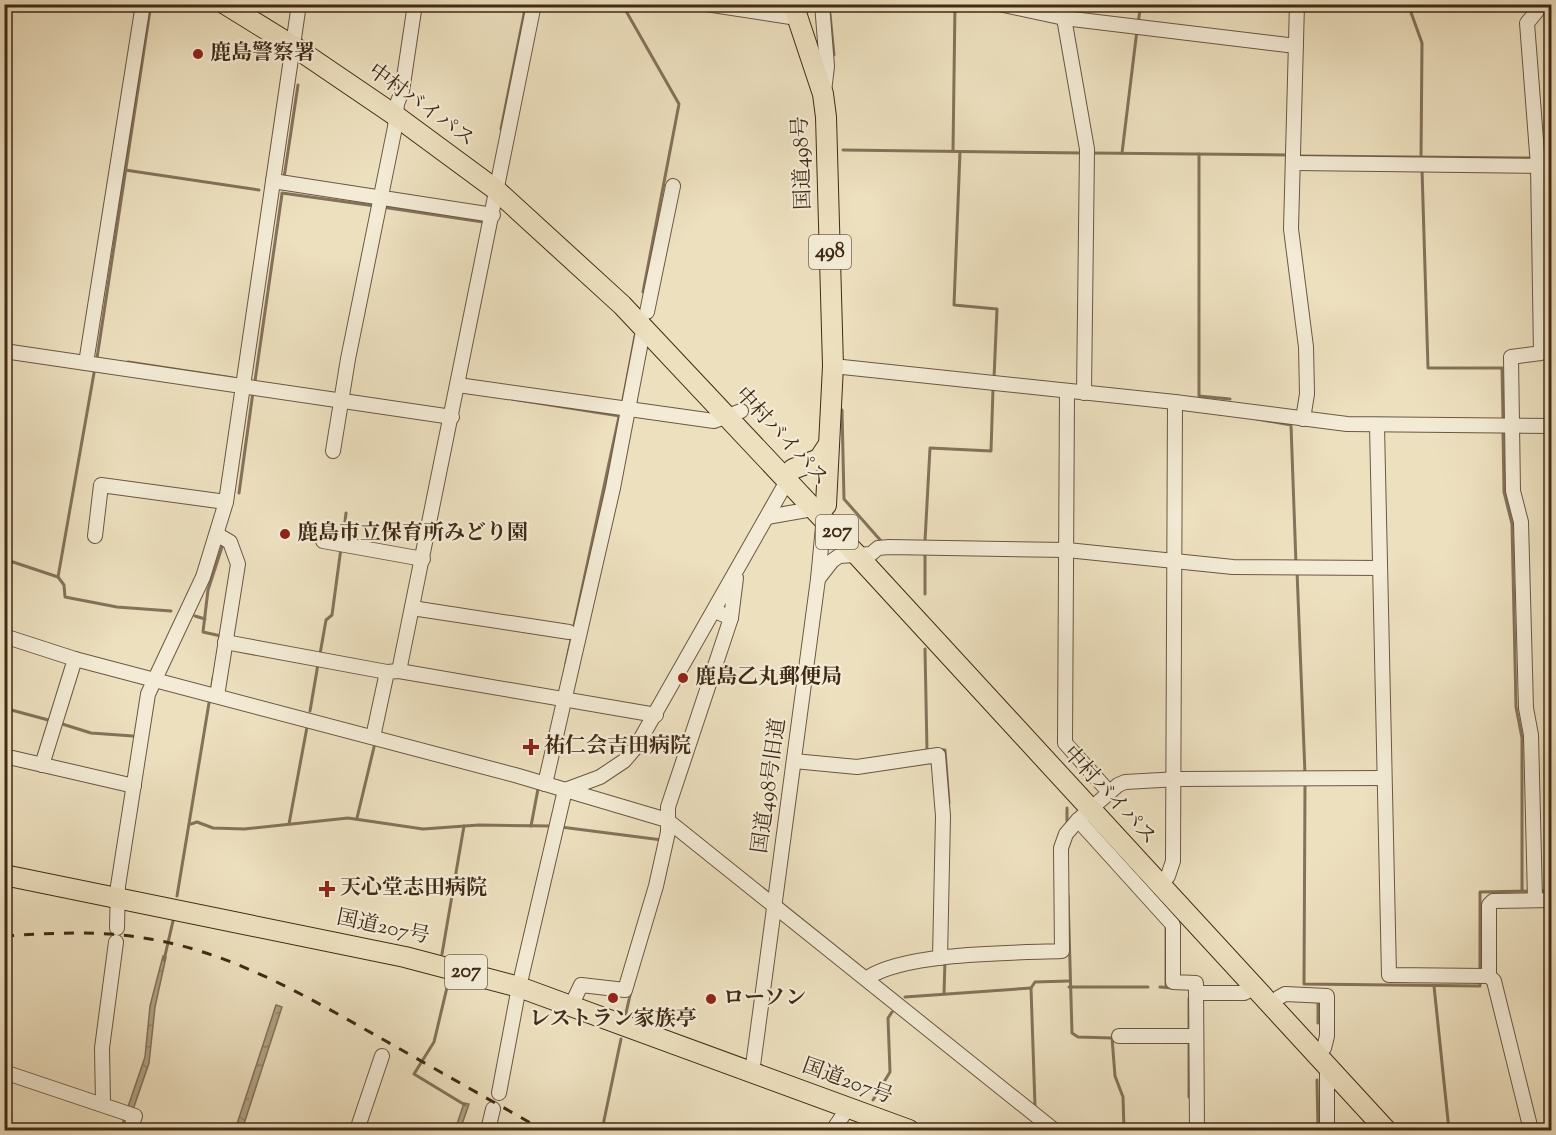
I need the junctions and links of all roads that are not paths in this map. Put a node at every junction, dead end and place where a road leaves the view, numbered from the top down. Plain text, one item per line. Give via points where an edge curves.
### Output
1 (143, 4) edge
2 (225, 4) edge
3 (249, 4) edge
4 (299, 4) edge
5 (416, 4) edge
6 (534, 4) edge
7 (706, 4) edge
8 (822, 4) edge
9 (999, 4) edge
10 (1297, 4) edge
11 (1537, 4) edge
12 (1044, 9) edge
13 (795, 11) edge
14 (1064, 18) junction
15 (294, 40) junction
16 (1296, 46) junction
17 (823, 94) junction
18 (397, 110) junction
19 (1295, 157) junction
20 (1545, 166) edge
21 (280, 182) junction
22 (496, 185) junction
23 (673, 186) dead end
24 (381, 197) junction
25 (493, 215) junction
26 (645, 319) junction
27 (4, 351) edge
28 (87, 357) junction
29 (833, 366) junction
30 (458, 385) junction
31 (244, 386) junction
32 (1066, 392) junction
33 (1084, 393) junction
34 (342, 400) junction
35 (1175, 402) junction
36 (621, 408) junction
37 (735, 414) junction
38 (446, 416) junction
39 (1303, 418) junction
40 (1377, 426) junction
41 (1512, 426) junction
42 (1551, 426) edge
43 (829, 444) junction
44 (333, 451) dead end
45 (791, 475) junction
46 (226, 502) junction
47 (821, 511) junction
48 (767, 517) junction
49 (218, 535) junction
50 (95, 536) dead end
51 (323, 541) dead end
52 (864, 554) junction
53 (1067, 554) junction
54 (416, 558) junction
55 (1170, 560) junction
56 (1380, 568) junction
57 (736, 573) junction
58 (818, 579) junction
59 (412, 608) junction
60 (715, 611) junction
61 (730, 618) junction
62 (569, 632) dead end
63 (4, 636) edge
64 (225, 642) junction
65 (75, 659) junction
66 (393, 671) junction
67 (154, 680) junction
68 (217, 696) junction
69 (560, 698) junction
70 (656, 715) junction
71 (373, 737) junction
72 (4, 756) edge
73 (794, 761) junction
74 (42, 765) junction
75 (600, 777) junction
76 (1384, 778) junction
77 (1172, 780) junction
78 (545, 784) junction
79 (134, 786) junction
80 (565, 790) junction
81 (598, 799) junction
82 (1094, 806) junction
83 (667, 820) junction
84 (4, 875) edge
85 (1164, 881) junction
86 (1535, 894) junction
87 (119, 898) junction
88 (1551, 900) edge
89 (775, 905) junction
90 (1176, 916) junction
91 (117, 928) dead end
92 (116, 942) dead end
93 (945, 957) junction
94 (1483, 976) junction
95 (867, 978) junction
96 (519, 987) junction
97 (1254, 988) junction
98 (1196, 993) junction
99 (1278, 998) junction
100 (572, 1004) junction
101 (1119, 1036) dead end
102 (1196, 1036) junction
103 (382, 1056) dead end
104 (1325, 1057) junction
105 (4, 1072) edge
106 (752, 1073) junction
107 (499, 1093) dead end
108 (103, 1103) junction
109 (848, 1108) junction
110 (493, 1109) dead end
111 (130, 1131) edge
112 (357, 1131) edge
113 (488, 1131) edge
114 (833, 1131) edge
115 (909, 1131) edge
116 (1054, 1131) edge
117 (1197, 1131) edge
118 (1327, 1131) edge
119 (1386, 1131) edge
120 (1401, 1131) edge
121 (1531, 1131) edge

1 - 28 street
2 - 15 highway, 中村バイパス / 207
3 - 15 highway, 中村バイパス / 207
4 - 15 street
5 - 18 street
6 - 22 street
7 - 13 street
8 - 17 street via 827,66
9 - 12 street
10 - 16 street
11 - 20 street via 1537,11 1527,23
12 - 14 street
13 - 17 highway, 国道498号 / 498
14 - 16 street
14 - 33 street via 1087,153
15 - 18 highway, 中村バイパス / 207
15 - 21 street
16 - 19 street
17 - 29 highway, 国道498号 / 498
18 - 22 highway, 中村バイパス / 207
18 - 24 street
19 - 20 street
19 - 39 street via 1291,229 1308,370
20 - 41 street via 1541,353 1511,357
21 - 24 street
21 - 31 street
22 - 25 street
22 - 26 highway, 中村バイパス / 207
23 - 26 street
24 - 25 street
24 - 34 street
25 - 30 street
26 - 36 street
26 - 37 highway, 中村バイパス / 207
27 - 28 street
28 - 31 street
29 - 32 street
29 - 43 highway, 国道498号 / 498
30 - 36 street
30 - 38 street
31 - 34 street
31 - 46 street
32 - 33 street
32 - 53 street
33 - 35 street
34 - 38 street
34 - 44 street
35 - 39 street
35 - 55 street
36 - 37 street via 714,421
36 - 69 street via 610,499
37 - 45 highway, 中村バイパス / 207
38 - 54 street
39 - 40 street
40 - 41 street
40 - 56 street
41 - 42 street
41 - 86 street via 1513,491 1521,522
43 - 45 highway via 819,459
43 - 47 highway, 国道498号 / 498
45 - 47 highway, 中村バイパス / 207
45 - 48 street
46 - 49 street
46 - 50 street via 101,485
47 - 48 street
47 - 52 highway, 中村バイパス / 207
47 - 58 street, 国道498号旧道
48 - 57 street
49 - 64 street via 230,542 238,564
49 - 67 street via 189,610
51 - 54 street
52 - 53 street via 878,548
52 - 58 street via 839,556
52 - 82 highway, 中村バイパス / 207
53 - 55 street
53 - 82 street via 1065,743
54 - 59 street
55 - 56 street via 1233,567
55 - 77 street
56 - 76 street
57 - 60 street
57 - 61 street
58 - 73 street, 国道498号旧道
59 - 62 street
59 - 66 street
60 - 61 street
60 - 70 street
61 - 83 street
63 - 65 street
64 - 66 street
64 - 68 street
65 - 67 street
65 - 74 street
66 - 69 street
66 - 71 street
67 - 68 street
67 - 79 street via 148,694
68 - 71 street
69 - 70 street
69 - 78 street
70 - 75 street via 624,761
71 - 78 street
72 - 74 street
73 - 89 street, 国道498号旧道
73 - 93 street via 857,767 938,755
74 - 79 street
75 - 80 street
75 - 81 street
76 - 77 street
76 - 94 street via 1389,975
77 - 82 street via 1125,782
77 - 85 street via 1173,861
78 - 80 street
79 - 87 street
80 - 81 street
80 - 96 street
81 - 83 street
82 - 85 highway, 中村バイパス / 207
82 - 90 street
82 - 93 street via 1066,834 1061,848 1062,951
83 - 89 street
83 - 100 street via 656,886 625,990 581,985
84 - 87 highway, 国道207号 / 207
85 - 90 highway, 中村バイパス / 207
85 - 99 highway, 中村バイパス / 207
86 - 88 street
86 - 94 street via 1489,905
87 - 91 street
87 - 96 highway, 国道207号 / 207 via 405,957
89 - 95 street
89 - 106 street, 国道498号旧道
90 - 97 highway, 中村バイパス / 207
90 - 98 street via 1173,982 1196,983
92 - 108 street via 102,1048
93 - 95 street via 886,969
94 - 121 street via 1494,981
95 - 116 street
96 - 100 highway, 国道207号 / 207
96 - 107 street
97 - 98 street via 1244,993
97 - 104 highway, 中村バイパス / 207
98 - 102 street
99 - 104 highway, 中村バイパス / 207
99 - 104 street via 1285,994 1327,996
100 - 106 highway, 国道207号 / 207
101 - 102 street
102 - 117 street
103 - 112 street
104 - 118 street
104 - 119 highway, 中村バイパス / 207
104 - 120 highway, 中村バイパス / 207
105 - 108 street
106 - 109 highway, 国道207号 / 207
108 - 111 street via 129,1113
109 - 114 street
109 - 115 highway, 国道207号 / 207
110 - 113 street

